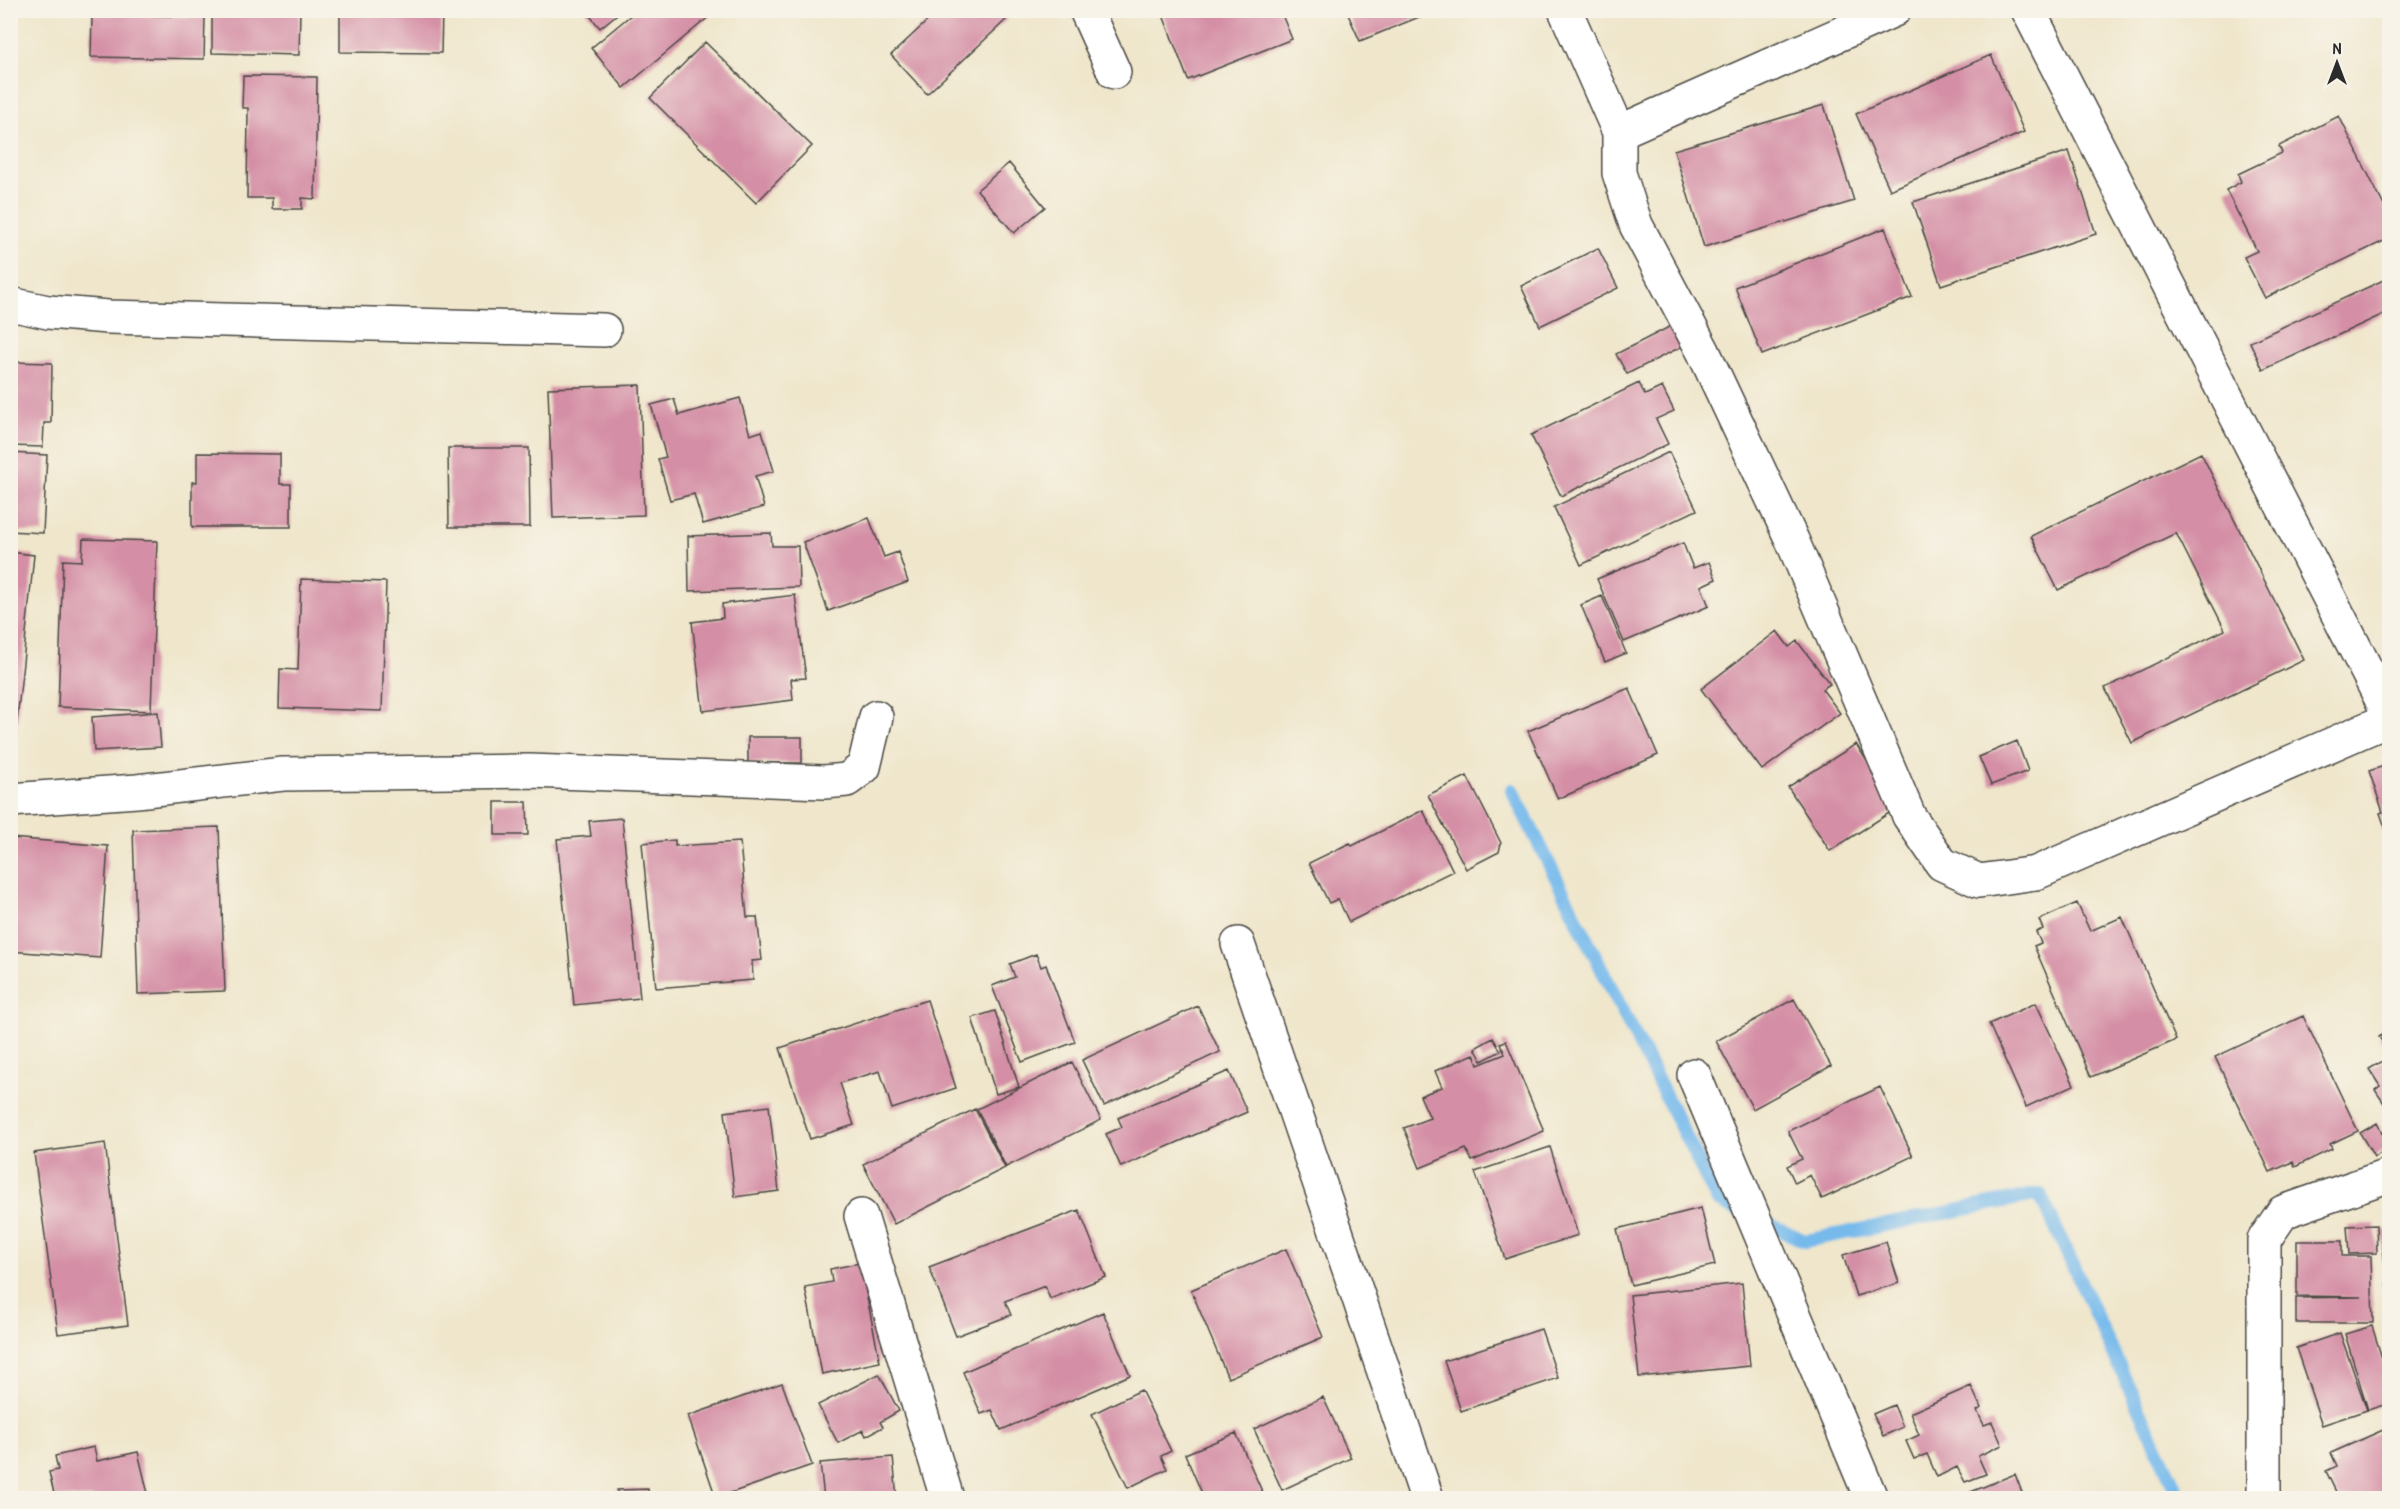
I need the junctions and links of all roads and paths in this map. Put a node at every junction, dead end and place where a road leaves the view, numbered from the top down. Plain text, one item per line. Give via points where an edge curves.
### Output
1 (1086, 10) edge
2 (1565, 10) edge
3 (1894, 10) edge
4 (2028, 10) edge
5 (1114, 72) dead end
6 (1619, 132) junction
7 (10, 304) edge
8 (604, 330) dead end
9 (876, 717) dead end
10 (2390, 718) edge
11 (10, 800) edge
12 (1238, 944) dead end
13 (1694, 1075) dead end
14 (2390, 1175) edge
15 (861, 1216) dead end
16 (948, 1498) edge
17 (1427, 1498) edge
18 (1871, 1498) edge
19 (2264, 1498) edge

1 - 5 street
2 - 6 street
3 - 6 street
4 - 10 street
6 - 10 street via 1619,173 1636,225 1703,351 1792,540 1909,816 1942,864 1979,881 2037,873
7 - 8 street via 108,317
9 - 11 street via 864,767 847,780 530,771 283,774
12 - 17 street
13 - 18 street
14 - 19 street via 2283,1212 2264,1240
15 - 16 street

